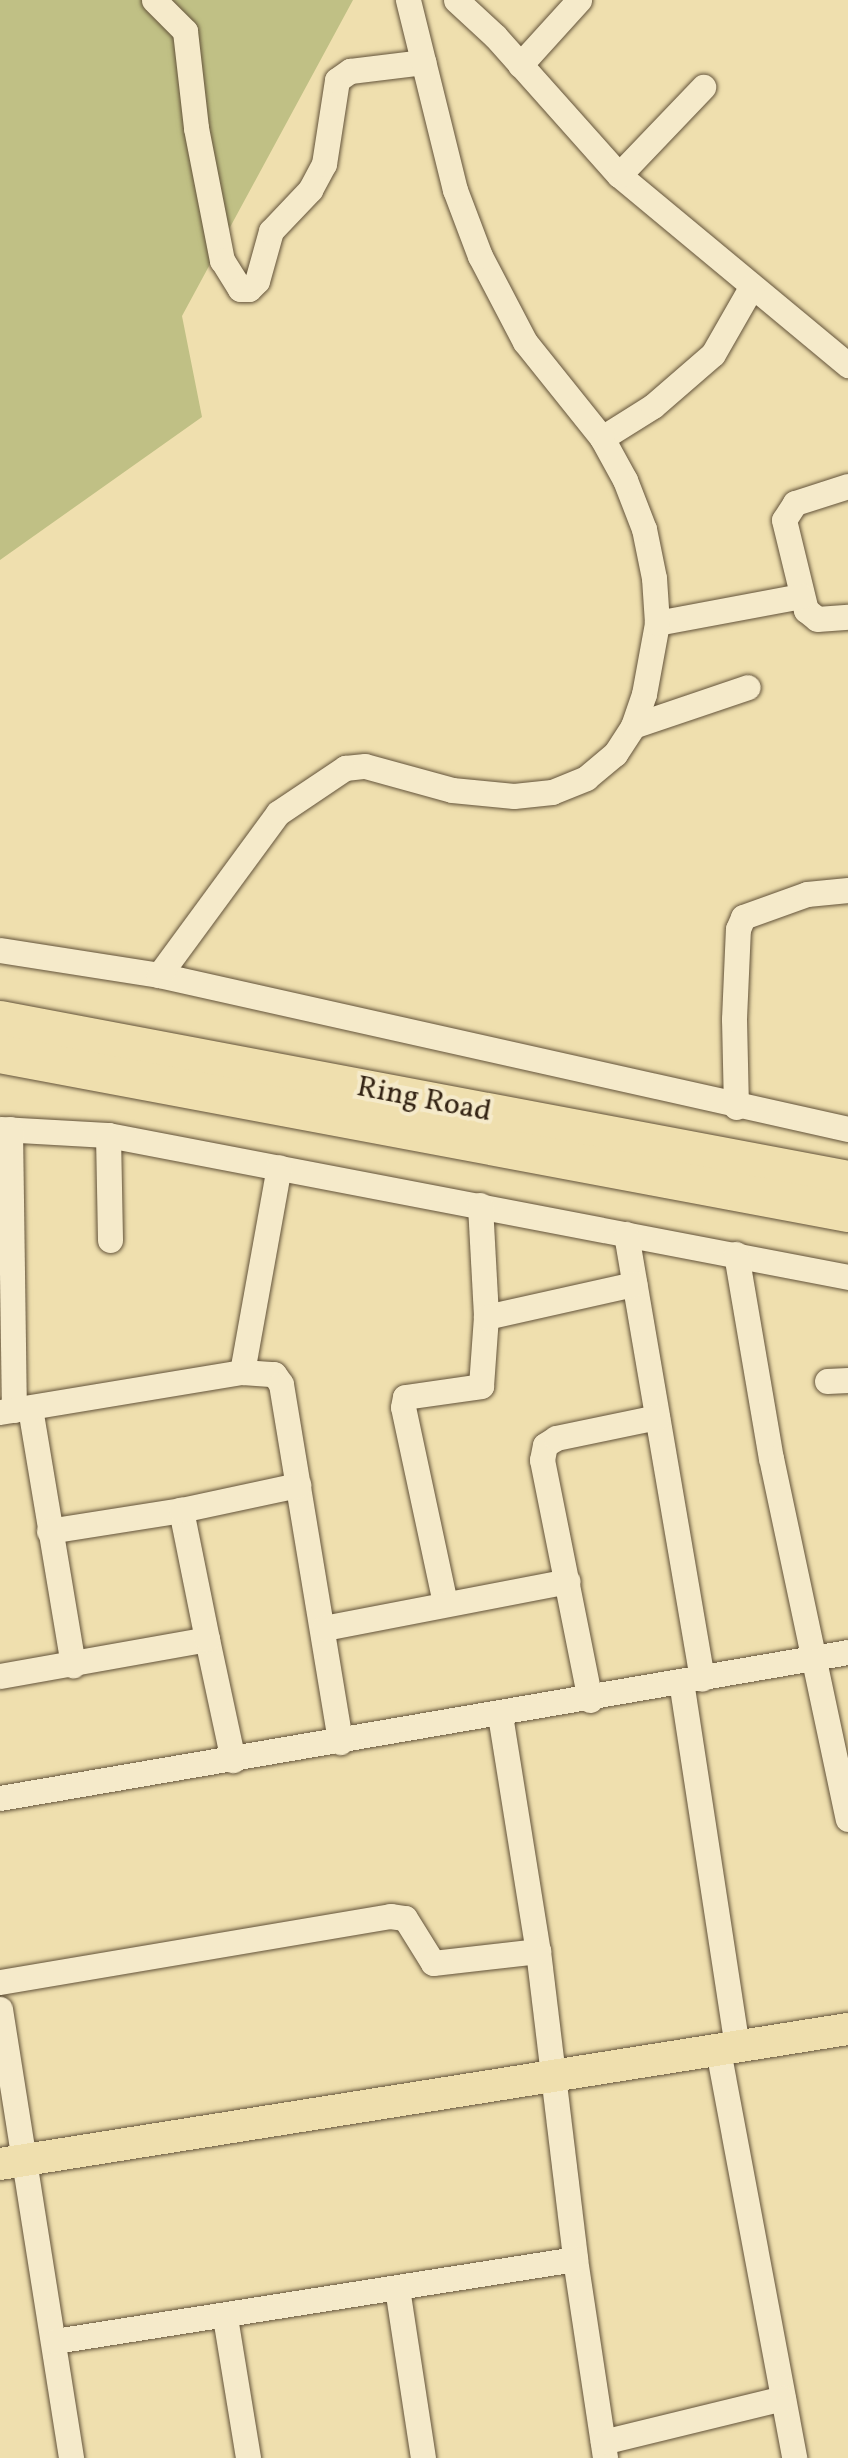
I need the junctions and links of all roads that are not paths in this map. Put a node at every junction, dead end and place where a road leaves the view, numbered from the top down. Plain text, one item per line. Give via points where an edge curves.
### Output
1 (154, 0) edge
2 (408, 0) edge
3 (456, 0) edge
4 (579, 0) edge
5 (424, 62) junction
6 (520, 65) junction
7 (702, 87) dead end
8 (619, 175) junction
9 (752, 286) junction
10 (848, 365) edge
11 (602, 438) junction
12 (848, 486) edge
13 (801, 596) junction
14 (848, 617) edge
15 (657, 623) junction
16 (748, 688) dead end
17 (633, 726) junction
18 (848, 890) edge
19 (0, 950) edge
20 (159, 975) junction
21 (0, 1020) edge
22 (0, 1054) edge
23 (736, 1107) junction
24 (848, 1128) edge
25 (5, 1129) edge
26 (108, 1135) junction
27 (278, 1167) junction
28 (848, 1180) edge
29 (480, 1205) junction
30 (848, 1212) edge
31 (626, 1234) junction
32 (110, 1240) dead end
33 (736, 1254) junction
34 (848, 1277) edge
35 (634, 1284) junction
36 (486, 1317) junction
37 (242, 1372) junction
38 (15, 1410) edge
39 (657, 1417) junction
40 (298, 1484) junction
41 (180, 1510) junction
42 (49, 1532) junction
43 (568, 1581) junction
44 (445, 1602) junction
45 (324, 1628) junction
46 (207, 1639) junction
47 (848, 1652) edge
48 (816, 1660) junction
49 (73, 1665) junction
50 (0, 1676) edge
51 (692, 1680) junction
52 (590, 1700) junction
53 (500, 1715) junction
54 (340, 1742) junction
55 (232, 1760) junction
56 (0, 1798) edge
57 (848, 1819) edge
58 (538, 1950) junction
59 (0, 1982) edge
60 (0, 2009) edge
61 (848, 2030) edge
62 (728, 2049) junction
63 (554, 2075) junction
64 (11, 2162) edge
65 (576, 2259) junction
66 (397, 2288) junction
67 (225, 2317) junction
68 (54, 2341) junction
69 (782, 2398) junction
70 (604, 2450) edge
71 (71, 2458) edge
72 (248, 2458) edge
73 (422, 2458) edge
74 (794, 2458) edge

1 - 5 street via 185,31 222,260 240,288 257,281 272,230 318,178 337,80 350,70
2 - 5 street
3 - 6 street
4 - 6 street
5 - 11 street via 455,190 501,302 524,342
6 - 8 street
7 - 8 street
8 - 9 street
9 - 10 street
9 - 11 street via 712,354 682,385
11 - 15 street via 644,530
12 - 13 street via 786,512
13 - 14 street via 817,619
13 - 15 street
15 - 17 street
16 - 17 street
17 - 20 street via 615,754 586,778 552,792 452,790 366,766 345,768 278,814
18 - 23 street via 806,894 744,917 734,1020
19 - 20 street
20 - 23 street
21 - 28 highway, Ring Road
22 - 30 highway, Ring Road
23 - 24 street
25 - 26 street
25 - 38 street
26 - 27 street
26 - 32 street
27 - 29 street
27 - 37 street
29 - 31 street
29 - 36 street
31 - 33 street
31 - 35 street
33 - 34 street
33 - 48 street via 771,1458
35 - 36 street
35 - 39 street
36 - 44 street via 481,1386 418,1392 405,1397 403,1407
37 - 38 street
37 - 40 street via 274,1374 281,1384
38 - 42 street
39 - 43 street via 545,1446 542,1460
39 - 51 street
40 - 41 street
40 - 45 street
41 - 42 street
41 - 46 street
42 - 49 street
43 - 44 street
43 - 52 street
44 - 45 street
45 - 54 street
46 - 49 street
46 - 55 street
47 - 48 street
48 - 51 street
48 - 57 street
49 - 50 street
51 - 52 street
51 - 62 street
52 - 53 street
53 - 54 street
53 - 58 street
54 - 55 street
55 - 56 street
58 - 59 street via 433,1964 405,1918 390,1916
58 - 63 street
60 - 64 street
61 - 62 main road
62 - 63 main road
62 - 69 street
63 - 64 main road
63 - 65 street
64 - 68 street
65 - 66 street
65 - 70 street
66 - 67 street
66 - 73 street
67 - 68 street
67 - 72 street
68 - 71 street
69 - 70 street
69 - 74 street

